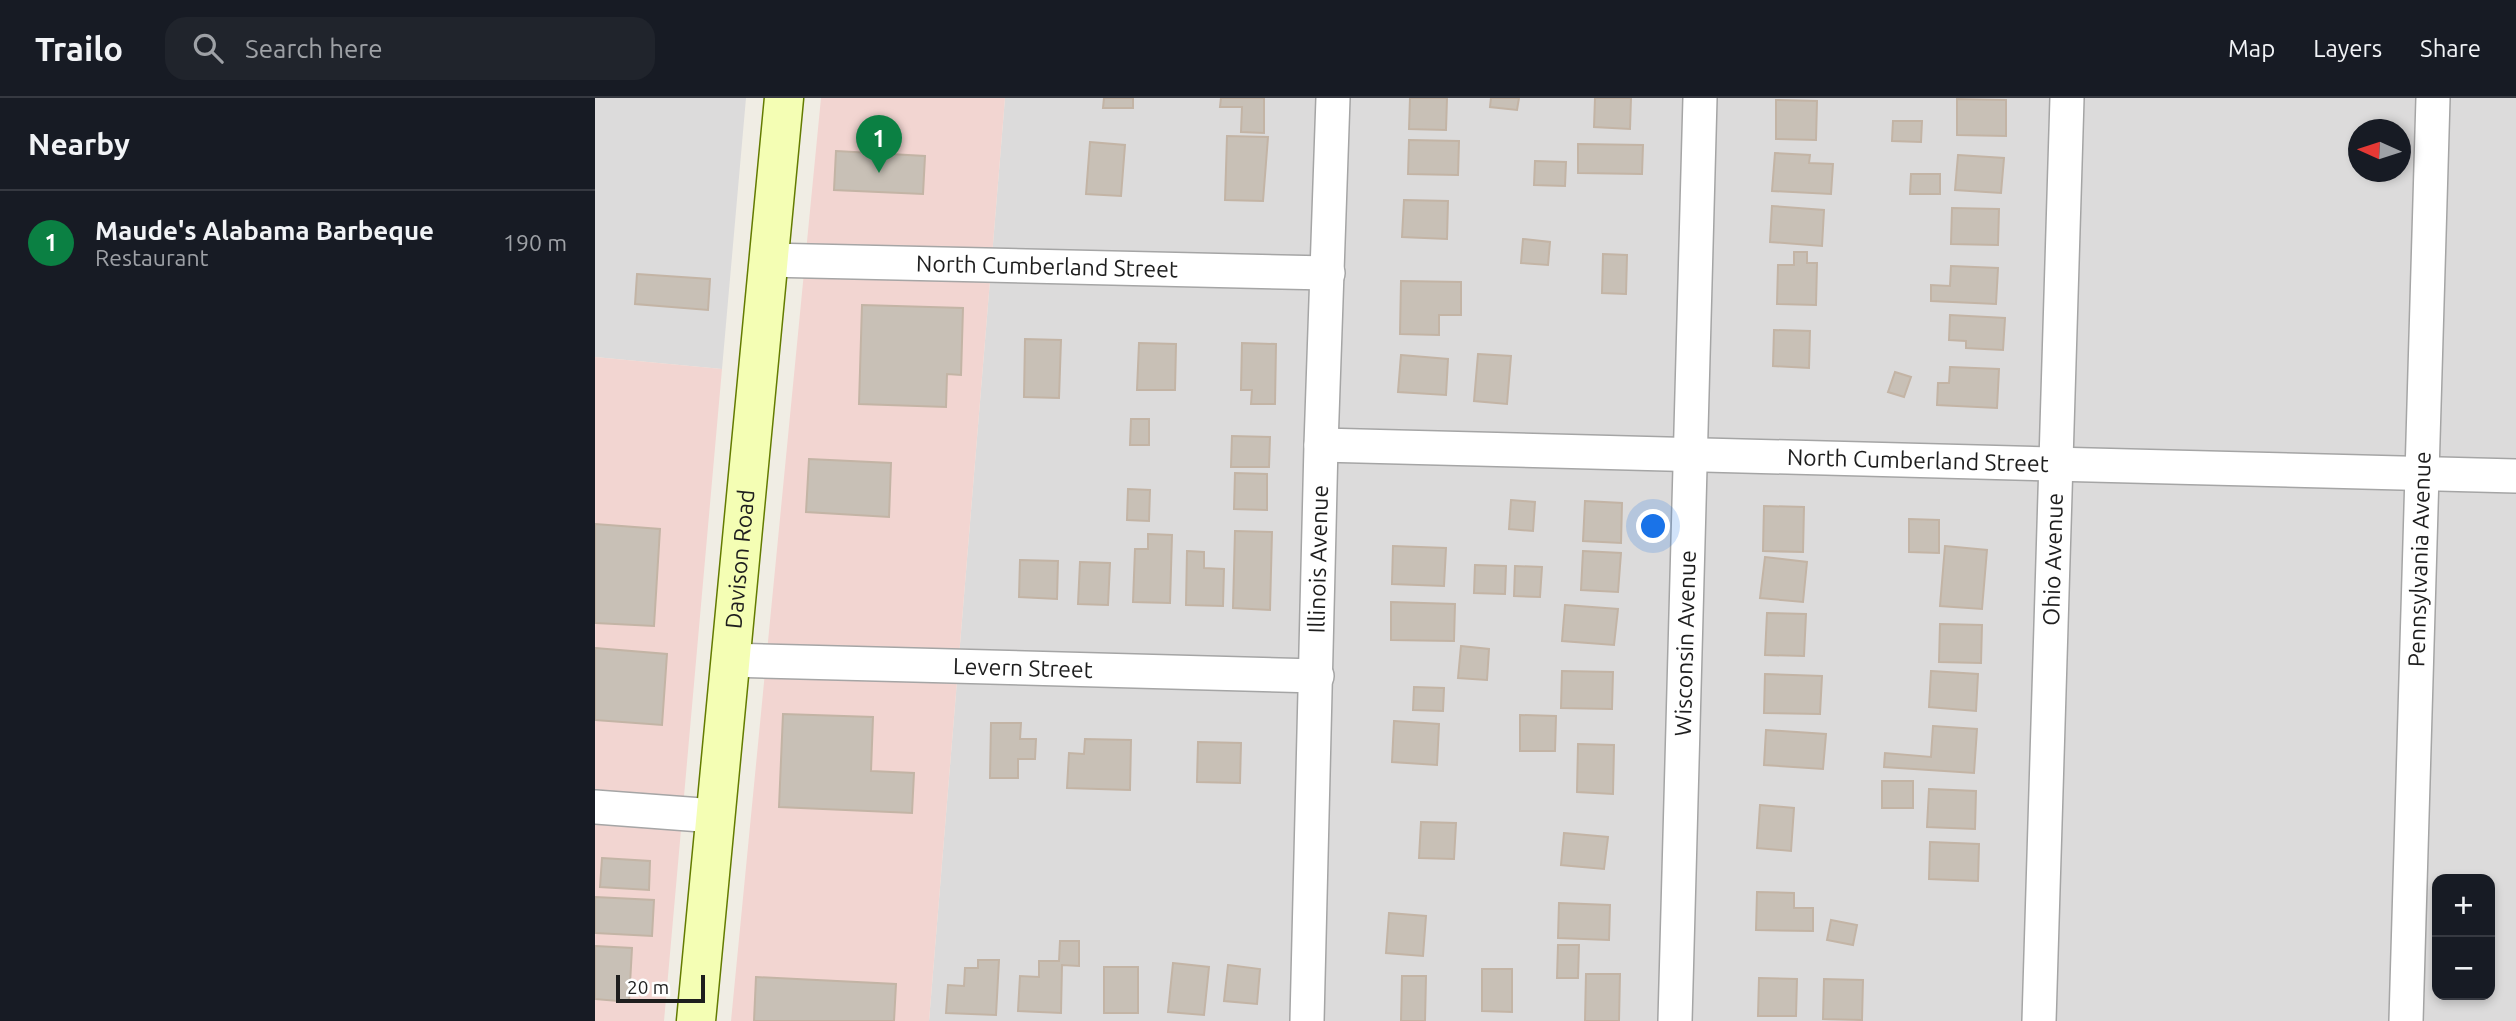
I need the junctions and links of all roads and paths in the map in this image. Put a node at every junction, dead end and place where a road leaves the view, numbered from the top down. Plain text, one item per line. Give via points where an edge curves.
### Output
1 (784, 98) edge
2 (1333, 98) edge
3 (1700, 98) edge
4 (2067, 98) edge
5 (2434, 98) edge
6 (767, 260) junction
7 (1328, 273) junction
8 (1321, 445) junction
9 (1691, 455) junction
10 (2055, 463) junction
11 (2423, 474) junction
12 (2516, 475) edge
13 (729, 660) junction
14 (1317, 676) junction
15 (595, 807) edge
16 (715, 816) junction
17 (696, 1021) edge
18 (1307, 1021) edge
19 (1675, 1021) edge
20 (2039, 1021) edge
21 (2406, 1021) edge

1 - 6 main road, Davison Road
2 - 7 street, Illinois Avenue
3 - 9 street, Wisconsin Avenue
4 - 10 street, Ohio Avenue
5 - 11 street, Pennsylvania Avenue
6 - 7 street, North Cumberland Street
6 - 13 main road, Davison Road
7 - 8 street, Illinois Avenue
8 - 9 street, North Cumberland Street
8 - 14 street, Illinois Avenue
9 - 10 street, North Cumberland Street
9 - 19 street, Wisconsin Avenue
10 - 11 street, North Cumberland Street
10 - 20 street, Ohio Avenue
11 - 12 street, North Cumberland Street
11 - 21 street, Pennsylvania Avenue
13 - 14 street, Levern Street
13 - 16 main road, Davison Road
14 - 18 street, Illinois Avenue
15 - 16 street
16 - 17 main road, Davison Road

